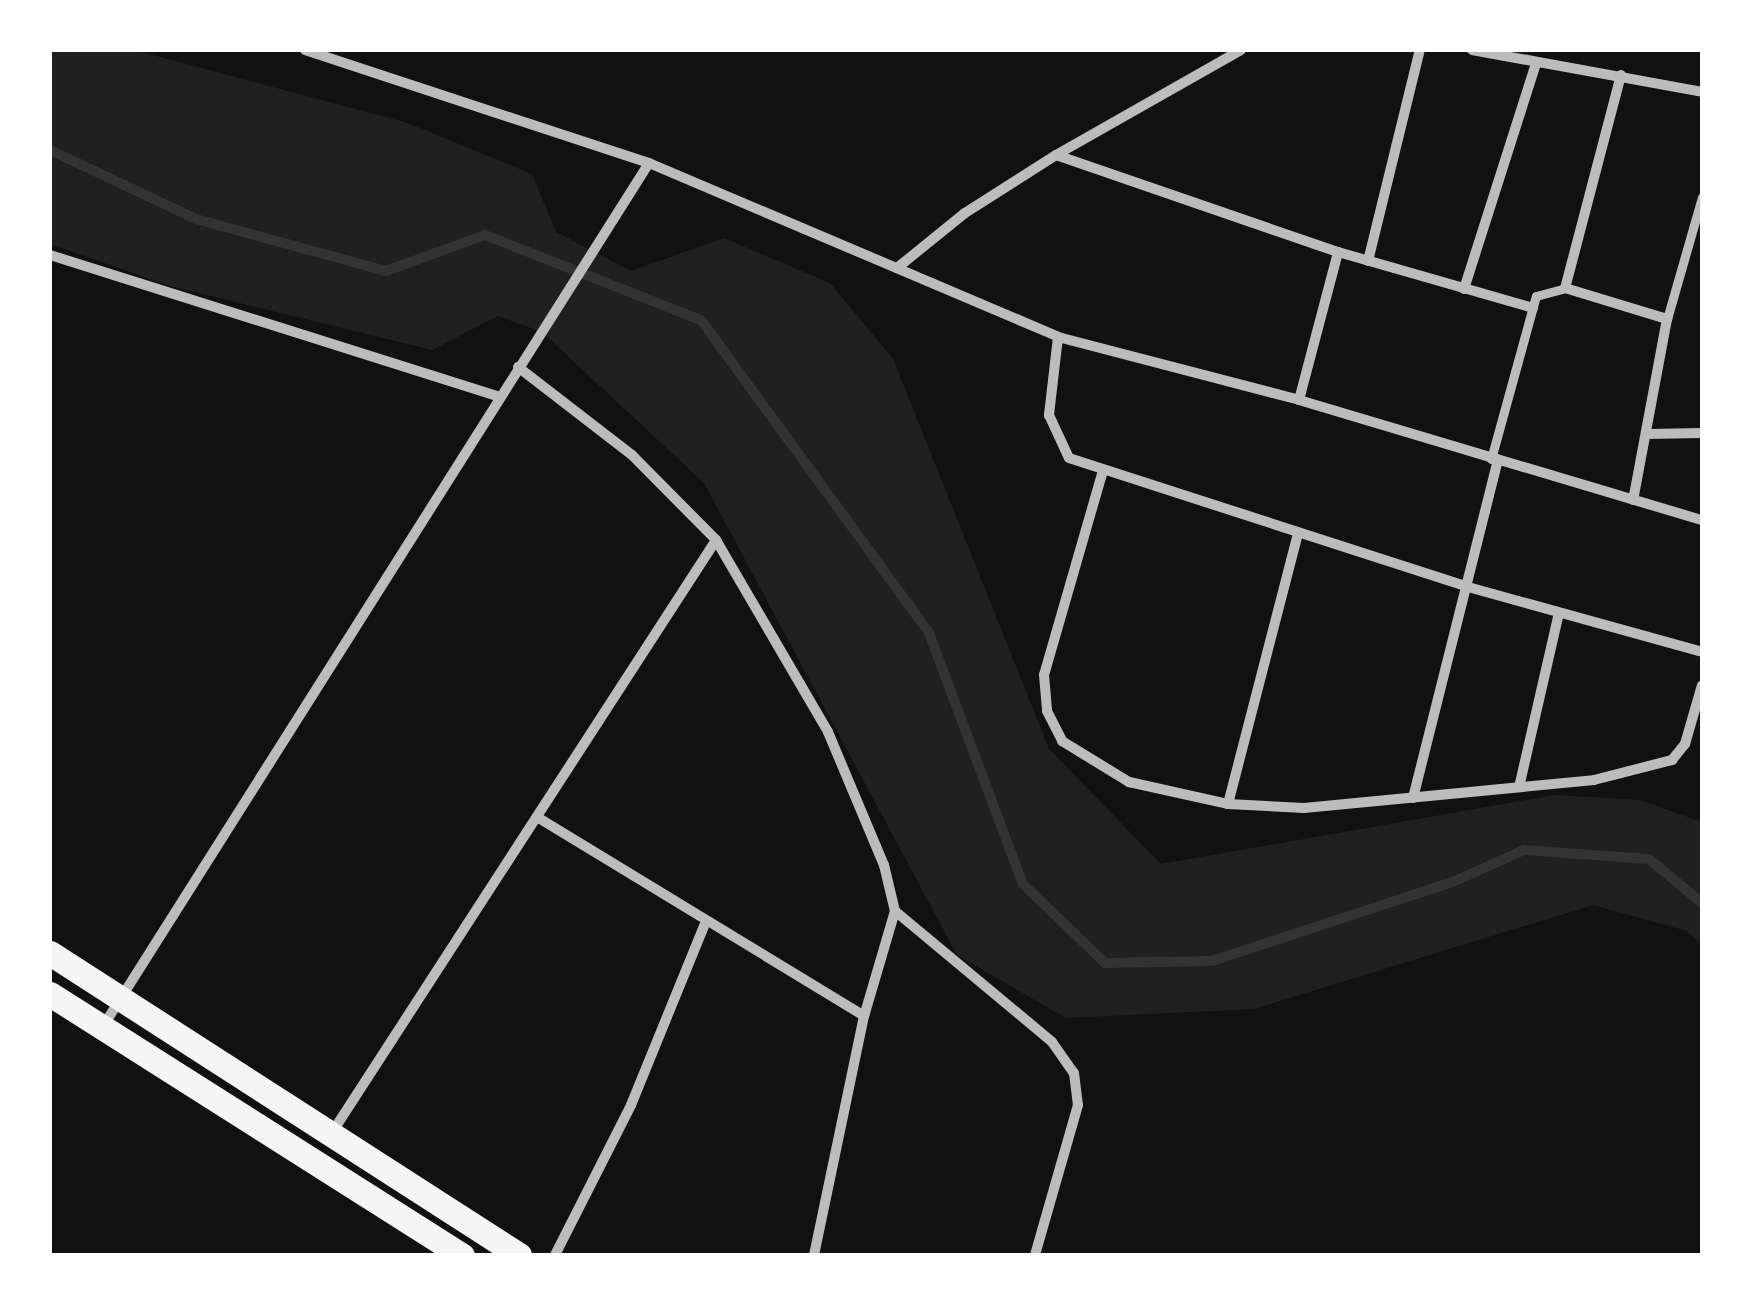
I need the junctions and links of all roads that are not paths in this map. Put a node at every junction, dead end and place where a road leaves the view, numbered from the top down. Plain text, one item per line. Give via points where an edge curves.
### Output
1 (305, 50) edge
2 (1241, 50) edge
3 (1420, 50) edge
4 (1472, 50) edge
5 (1536, 64) junction
6 (1621, 75) junction
7 (1702, 92) edge
8 (1056, 154) junction
9 (649, 162) junction
10 (1702, 196) edge
11 (1338, 252) junction
12 (50, 254) edge
13 (1368, 261) junction
14 (898, 268) junction
15 (1464, 288) junction
16 (1566, 288) junction
17 (1533, 308) junction
18 (1667, 319) junction
19 (1058, 337) junction
20 (518, 367) junction
21 (500, 397) junction
22 (1299, 400) junction
23 (1702, 433) edge
24 (1648, 434) junction
25 (1494, 459) junction
26 (1102, 474) junction
27 (1633, 500) junction
28 (1702, 520) edge
29 (1298, 534) junction
30 (716, 540) junction
31 (1468, 587) junction
32 (1559, 613) junction
33 (1702, 652) edge
34 (1702, 684) edge
35 (1520, 783) junction
36 (1412, 798) junction
37 (1228, 804) junction
38 (537, 817) junction
39 (895, 911) junction
40 (706, 922) junction
41 (50, 953) edge
42 (50, 994) edge
43 (120, 1000) junction
44 (864, 1016) junction
45 (102, 1028) junction
46 (333, 1132) junction
47 (462, 1255) edge
48 (519, 1255) edge
49 (555, 1255) edge
50 (814, 1255) edge
51 (1035, 1255) edge

1 - 9 street
2 - 8 street
3 - 13 street
4 - 5 street
5 - 6 street
5 - 15 street
6 - 7 street
6 - 16 street
8 - 11 street
8 - 14 street via 965,213
9 - 14 street
9 - 20 street
10 - 18 street
11 - 13 street
11 - 22 street
12 - 21 street
13 - 15 street
14 - 19 street
15 - 17 street
16 - 17 street via 1536,296
16 - 18 street
17 - 25 street
18 - 24 street via 1654,364
19 - 22 street
19 - 26 street via 1049,415 1056,437 1069,458
20 - 21 street
20 - 30 street via 632,455
21 - 43 street
22 - 25 street
23 - 24 street
24 - 27 street
25 - 27 street
25 - 31 street
26 - 29 street
26 - 37 street via 1052,635 1044,674 1047,711 1062,742 1088,762 1168,794
27 - 28 street
29 - 31 street
29 - 37 street
30 - 38 street
30 - 39 street via 828,732 884,865
31 - 32 street
31 - 36 street
32 - 33 street
32 - 35 street
34 - 35 street via 1685,744 1672,760 1594,780
35 - 36 street
36 - 37 street via 1304,808
38 - 40 street
38 - 46 street
39 - 44 street
39 - 51 street via 1052,1042 1074,1073 1078,1105
40 - 44 street
40 - 49 street via 631,1104
41 - 43 main road
42 - 45 main road
43 - 45 street
43 - 46 main road
44 - 50 street
45 - 47 main road
46 - 48 main road

